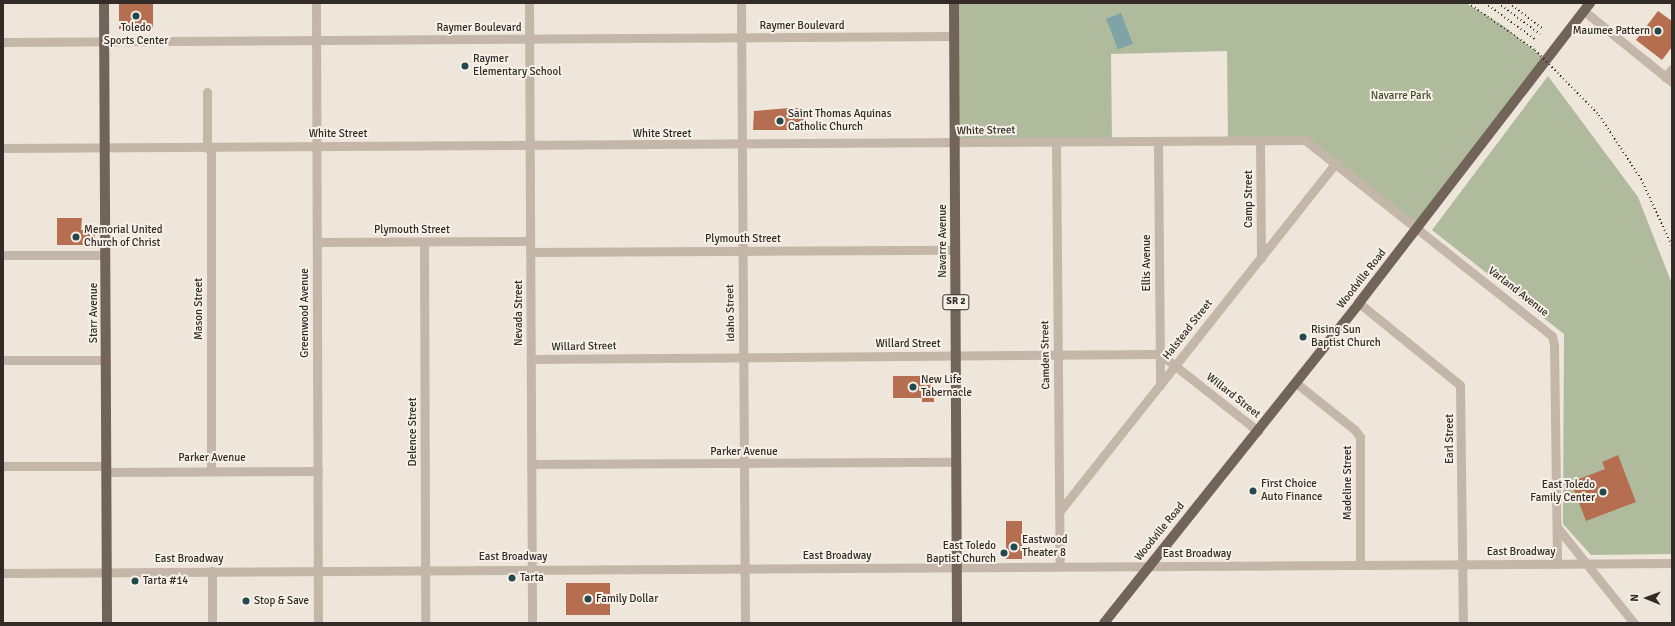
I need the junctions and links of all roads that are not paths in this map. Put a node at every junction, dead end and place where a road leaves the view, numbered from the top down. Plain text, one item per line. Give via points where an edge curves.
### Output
1 (104, 3) edge
2 (316, 3) edge
3 (529, 3) edge
4 (741, 3) edge
5 (954, 3) edge
6 (1590, 3) edge
7 (1584, 11) junction
8 (954, 36) junction
9 (741, 38) junction
10 (317, 40) junction
11 (529, 40) junction
12 (104, 41) junction
13 (3, 42) edge
14 (1672, 69) edge
15 (1669, 80) edge
16 (208, 92) dead end
17 (1260, 140) junction
18 (1056, 142) junction
19 (1158, 142) junction
20 (955, 144) junction
21 (742, 145) junction
22 (317, 146) junction
23 (530, 146) junction
24 (3, 148) edge
25 (105, 148) junction
26 (209, 148) junction
27 (1318, 149) joint
28 (1336, 163) junction
29 (1417, 227) junction
30 (530, 241) junction
31 (317, 242) junction
32 (424, 242) junction
33 (955, 250) junction
34 (742, 251) junction
35 (530, 252) junction
36 (3, 254) edge
37 (105, 255) junction
38 (1261, 258) junction
39 (1359, 303) junction
40 (1160, 354) junction
41 (1058, 355) junction
42 (956, 356) junction
43 (744, 357) junction
44 (531, 359) junction
45 (3, 360) edge
46 (106, 360) junction
47 (1176, 366) junction
48 (1296, 383) junction
49 (1160, 385) junction
50 (1258, 431) junction
51 (956, 462) junction
52 (531, 464) junction
53 (744, 464) junction
54 (3, 466) edge
55 (106, 469) junction
56 (212, 470) junction
57 (318, 470) junction
58 (1060, 512) junction
59 (1557, 527) junction
60 (1672, 563) edge
61 (1463, 564) junction
62 (1557, 564) junction
63 (1588, 564) junction
64 (1360, 565) junction
65 (1060, 566) junction
66 (1148, 566) junction
67 (957, 567) junction
68 (745, 568) junction
69 (532, 569) junction
70 (318, 570) junction
71 (425, 570) junction
72 (107, 571) junction
73 (212, 571) junction
74 (4, 574) edge
75 (107, 623) edge
76 (212, 623) edge
77 (318, 623) edge
78 (426, 623) edge
79 (532, 623) edge
80 (745, 623) edge
81 (957, 623) edge
82 (1104, 623) edge
83 (1463, 623) edge
84 (1634, 623) edge

1 - 12 main road, Starr Avenue
2 - 10 street, Greenwood Avenue
3 - 11 street, Nevada Street
4 - 9 street, Idaho Street
5 - 8 main road, Navarre Avenue / SR 2
6 - 7 main road, Woodville Road
7 - 15 street
7 - 29 main road, Woodville Road
8 - 9 street, Raymer Boulevard
8 - 20 main road, Navarre Avenue / SR 2
9 - 11 street, Raymer Boulevard
9 - 21 street, Idaho Street
10 - 11 street, Raymer Boulevard
10 - 12 street, Raymer Boulevard
10 - 22 street, Greenwood Avenue
11 - 23 street, Nevada Street
12 - 13 street, Raymer Boulevard
12 - 25 main road, Starr Avenue
14 - 15 street
16 - 26 street, Mason Street
17 - 19 street, White Street
17 - 27 street, White Street via 1305,140
17 - 38 street, Camp Street
18 - 19 street, White Street
18 - 20 street, White Street
18 - 41 street, Camden Street
19 - 40 street, Ellis Avenue
20 - 21 street, White Street
20 - 33 main road, Navarre Avenue / SR 2
21 - 23 street, White Street
21 - 34 street, Idaho Street
22 - 23 street, White Street
22 - 26 street, White Street
22 - 31 street, Greenwood Avenue
23 - 30 street, Nevada Street
24 - 25 street, White Street
25 - 26 street, White Street
25 - 37 main road, Starr Avenue
26 - 56 street, Mason Street
27 - 28 street, Varland Avenue
28 - 29 street, Varland Avenue
28 - 38 street, Halstead Street
29 - 39 main road, Woodville Road
29 - 59 street, Varland Avenue via 1552,336
30 - 32 street, Plymouth Street
30 - 35 street, Nevada Street
31 - 32 street, Plymouth Street
31 - 57 street, Greenwood Avenue
32 - 71 street, Delence Street
33 - 34 street, Plymouth Street
33 - 42 main road, Navarre Avenue / SR 2
34 - 35 street, Plymouth Street
34 - 43 street, Idaho Street
35 - 44 street, Nevada Street
36 - 37 street
37 - 46 main road, Starr Avenue
38 - 47 street, Halstead Street
39 - 48 main road, Woodville Road
39 - 61 street, Earl Street via 1460,385
40 - 41 street, Willard Street
40 - 47 street, Willard Street
40 - 49 street, Ellis Avenue
41 - 42 street, Willard Street
41 - 58 street, Camden Street
42 - 43 street, Willard Street
42 - 51 main road, Navarre Avenue / SR 2
43 - 44 street, Willard Street
43 - 53 street, Idaho Street
44 - 52 street, Nevada Street
45 - 46 street
46 - 55 main road, Starr Avenue
47 - 49 street, Halstead Street
47 - 50 street, Willard Street
48 - 50 main road, Woodville Road
48 - 64 street, Madeline Street via 1355,430 1360,437
49 - 58 street, Halstead Street
50 - 66 main road, Woodville Road
51 - 53 street, Parker Avenue
51 - 67 main road, Navarre Avenue / SR 2
52 - 53 street, Parker Avenue
52 - 69 street, Nevada Street
53 - 68 street, Idaho Street
54 - 55 street, Parker Avenue
55 - 56 street, Parker Avenue
55 - 72 main road, Starr Avenue
56 - 57 street, Parker Avenue
57 - 70 street, Greenwood Avenue
58 - 65 street, Camden Street
59 - 62 street, Varland Avenue
59 - 63 street
60 - 63 street, East Broadway
61 - 62 street, East Broadway
61 - 64 street, East Broadway
61 - 83 street, Earl Street
62 - 63 street, East Broadway
63 - 84 street
64 - 66 street, East Broadway
65 - 66 street, East Broadway
65 - 67 street, East Broadway
66 - 82 main road, Woodville Road
67 - 68 street, East Broadway
67 - 81 main road, Navarre Avenue / SR 2
68 - 69 street, East Broadway
68 - 80 street, Idaho Street
69 - 71 street, East Broadway
69 - 79 street, Nevada Street
70 - 71 street, East Broadway
70 - 73 street, East Broadway
70 - 77 street, Greenwood Avenue
71 - 78 street, Delence Street
72 - 73 street, East Broadway
72 - 74 street, East Broadway
72 - 75 main road, Starr Avenue
73 - 76 street

